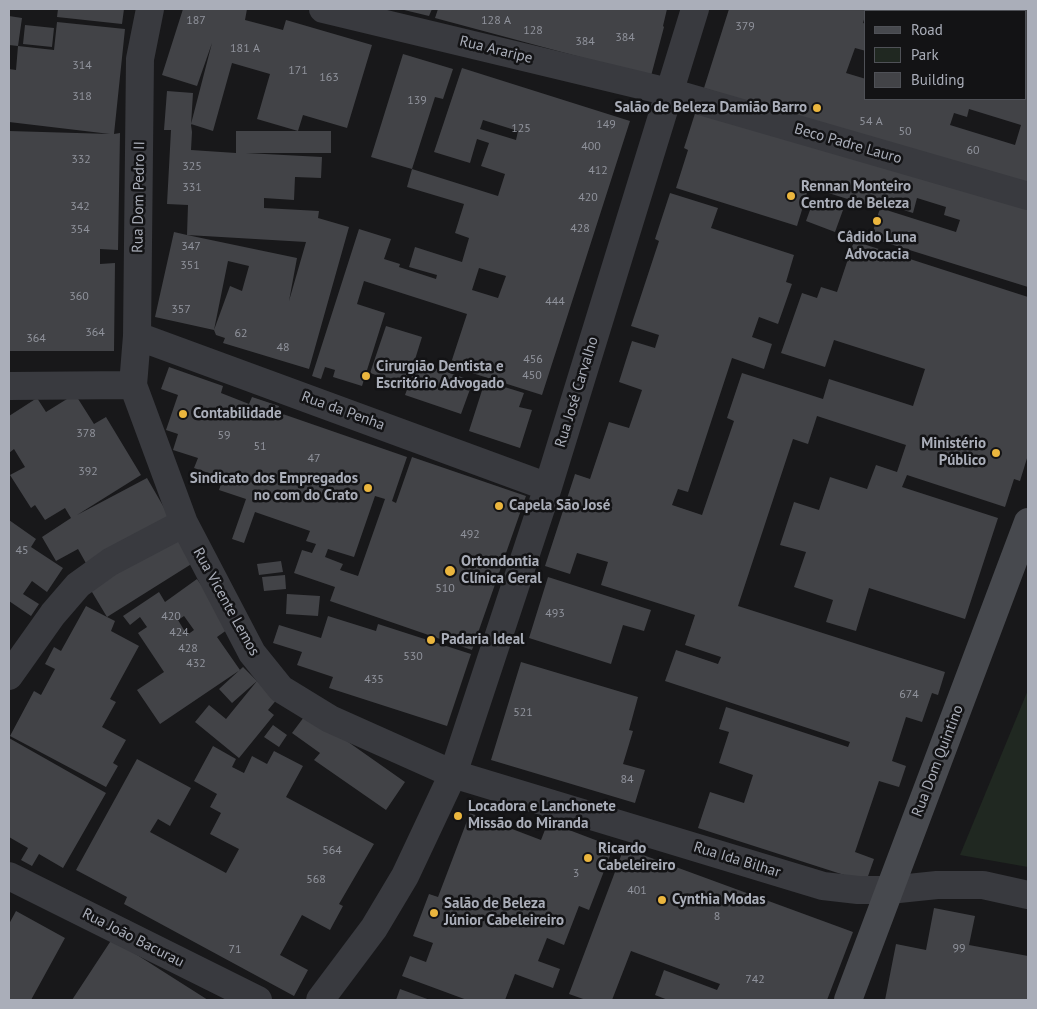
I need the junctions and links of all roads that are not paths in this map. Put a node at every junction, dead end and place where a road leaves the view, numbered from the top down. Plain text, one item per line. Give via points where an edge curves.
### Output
1 (150, 9) edge
2 (323, 9) edge
3 (695, 9) edge
4 (669, 92) junction
5 (1028, 196) edge
6 (137, 336) junction
7 (9, 386) edge
8 (133, 386) junction
9 (548, 487) junction
10 (1028, 522) edge
11 (184, 523) junction
12 (9, 676) edge
13 (453, 774) junction
14 (9, 876) edge
15 (889, 890) junction
16 (1028, 895) edge
17 (258, 1000) edge
18 (320, 1000) edge
19 (848, 1000) edge

1 - 6 street, Rua Dom Pedro II via 140,59
2 - 4 street, Rua Araripe
3 - 4 street, Rua José Carvalho
4 - 5 street, Beco Padre Lauro
4 - 9 street, Rua José Carvalho
6 - 8 street, Rua Dom Pedro II
6 - 9 street, Rua da Penha
7 - 8 street
8 - 11 street, Rua Vicente Lemos
9 - 13 street, Rua José Carvalho
10 - 15 main road, Rua Dom Quintino
11 - 12 street via 110,562 78,585
11 - 13 street, Rua Vicente Lemos via 252,653 281,689 330,719
13 - 15 street, Rua Ida Bilhar via 823,886
13 - 18 street, Rua José Carvalho via 405,876 374,928
14 - 17 street, Rua João Bacurau
15 - 16 street, Rua Ida Bilhar via 983,885
15 - 19 main road, Rua Dom Quintino

